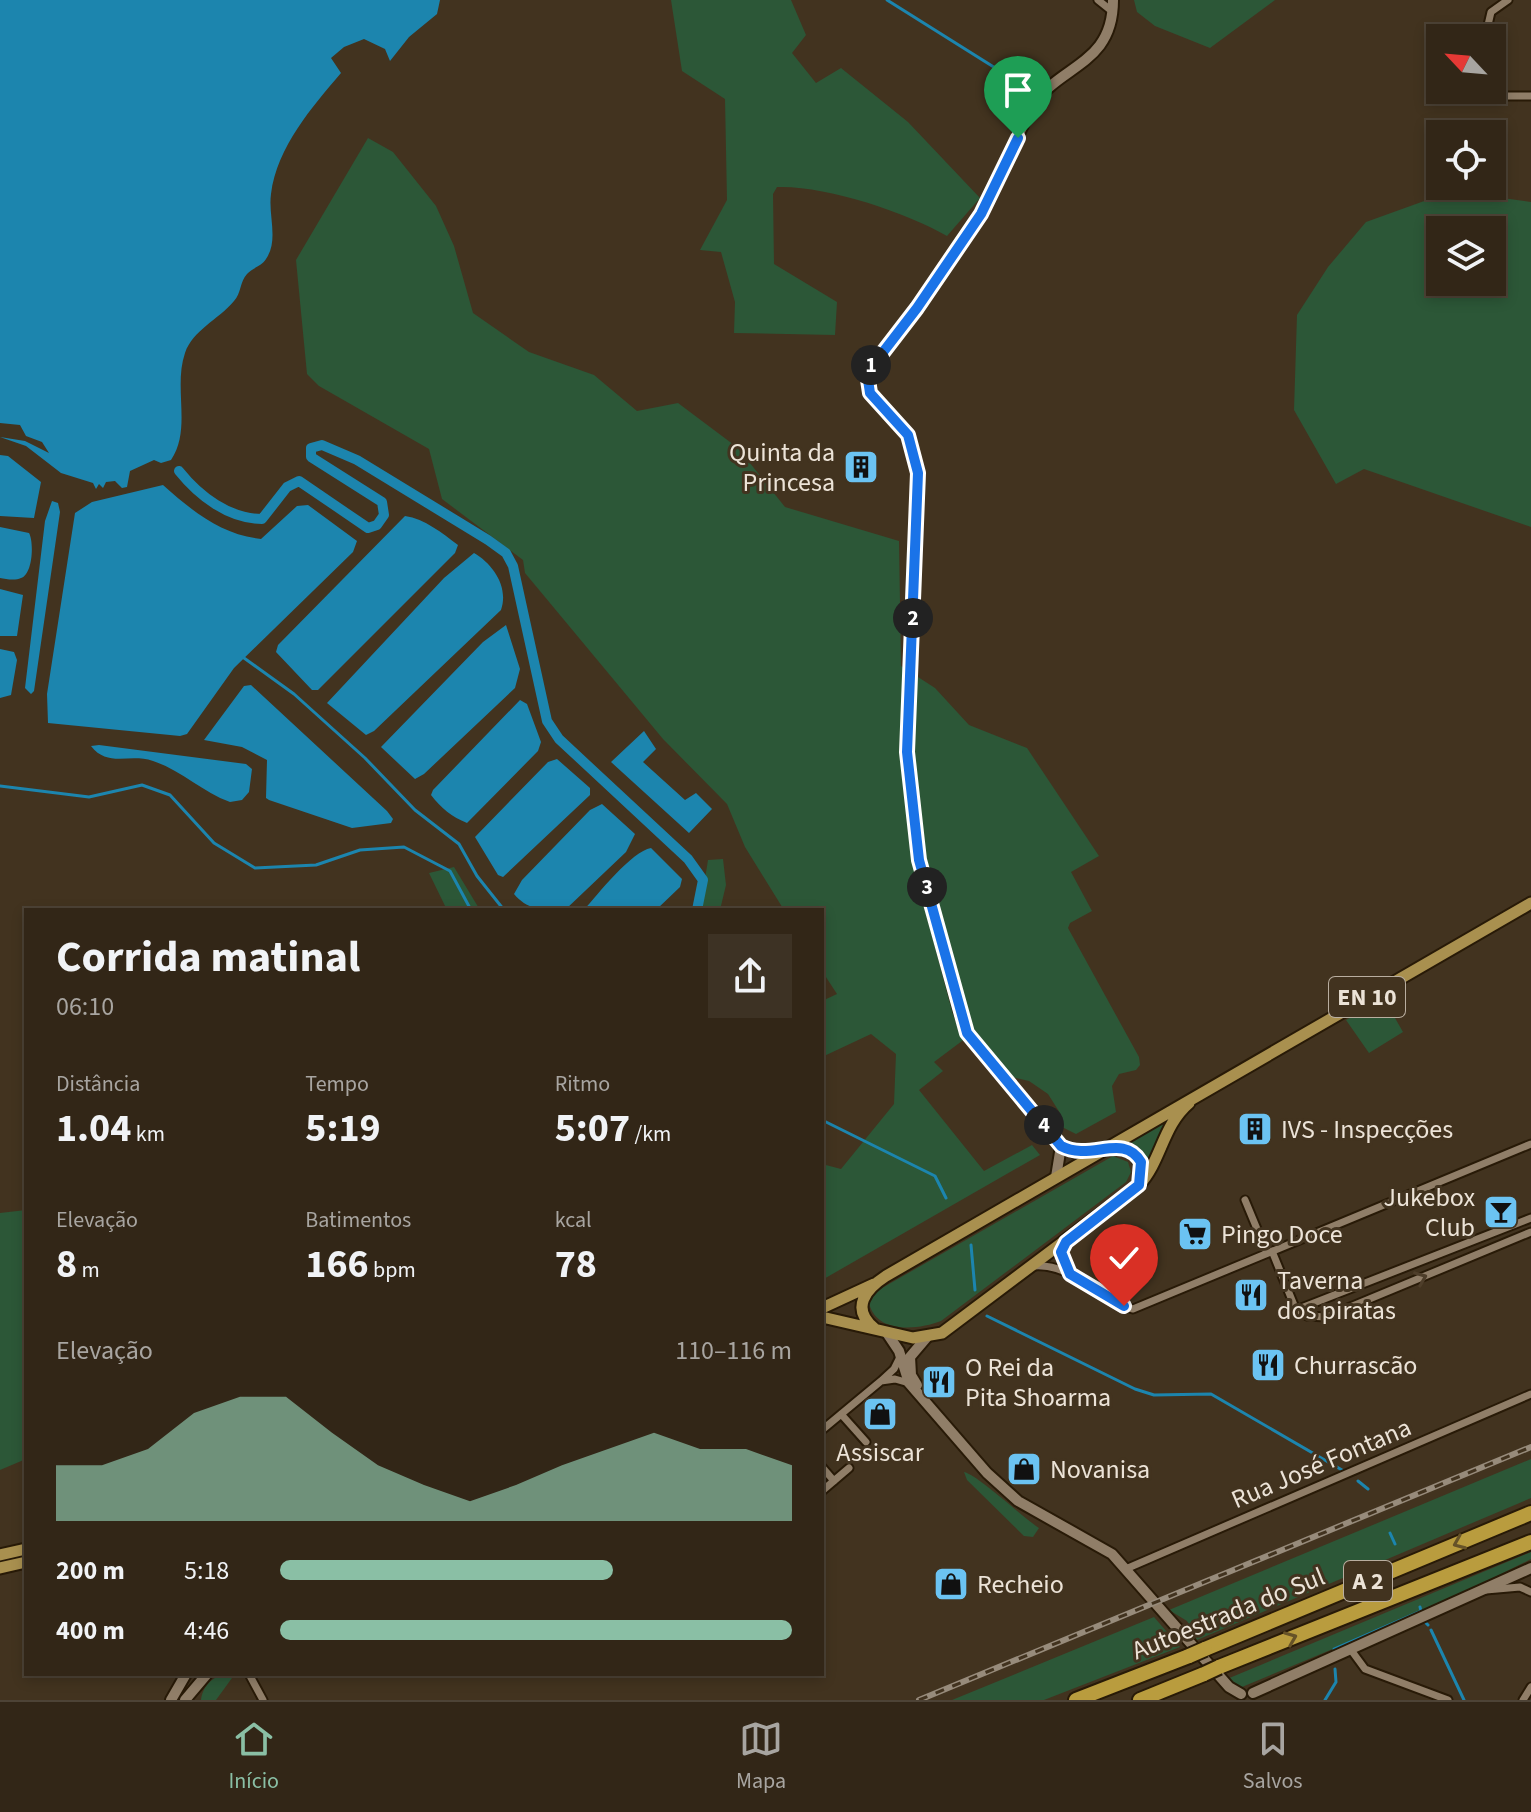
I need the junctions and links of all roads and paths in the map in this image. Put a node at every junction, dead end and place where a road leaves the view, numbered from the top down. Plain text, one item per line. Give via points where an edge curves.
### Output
1 (1098, 0) edge
2 (1508, 0) edge
3 (1113, 6) edge
4 (1488, 24) edge
5 (1506, 96) edge
6 (1531, 96) edge
7 (1531, 903) edge
8 (1203, 1091) junction
9 (1531, 1144) edge
10 (1061, 1146) junction
11 (1104, 1150) junction
12 (1056, 1177) junction
13 (1139, 1185) junction
14 (1245, 1200) dead end
15 (1531, 1218) edge
16 (1531, 1232) edge
17 (1066, 1242) junction
18 (1269, 1252) junction
19 (1033, 1266) junction
20 (1070, 1274) junction
21 (874, 1284) junction
22 (824, 1307) edge
23 (1296, 1310) junction
24 (824, 1317) edge
25 (874, 1328) junction
26 (887, 1333) junction
27 (927, 1337) junction
28 (900, 1357) junction
29 (881, 1381) junction
30 (909, 1383) junction
31 (1531, 1394) edge
32 (926, 1400) junction
33 (841, 1414) junction
34 (824, 1428) edge
35 (866, 1442) dead end
36 (849, 1468) dead end
37 (824, 1469) edge
38 (834, 1481) junction
39 (824, 1489) edge
40 (1531, 1513) edge
41 (1531, 1542) edge
42 (24, 1549) edge
43 (0, 1555) edge
44 (24, 1562) edge
45 (0, 1568) edge
46 (1128, 1568) junction
47 (1531, 1568) edge
48 (1483, 1590) junction
49 (1531, 1592) edge
50 (1351, 1650) junction
51 (185, 1676) edge
52 (205, 1676) edge
53 (249, 1676) edge
54 (1531, 1687) edge
55 (1253, 1696) edge
56 (1240, 1697) edge
57 (171, 1700) edge
58 (185, 1700) edge
59 (263, 1700) edge
60 (1076, 1700) edge
61 (1140, 1700) edge
62 (1448, 1700) edge
63 (1523, 1700) edge

1 - 3 street
2 - 4 street via 1491,12
3 - 10 main road via 1109,31 1098,50 1032,106 981,214 895,339 869,367 866,381 870,393 908,435 918,473 907,752 919,860 967,1033
5 - 6 street
7 - 8 main road, EN 10
8 - 11 main road, EN 10
8 - 13 main road, EN 10 via 1169,1124 1154,1166
9 - 18 street
10 - 11 main road via 1080,1153
10 - 12 main road
11 - 12 main road, EN 10
11 - 13 main road via 1120,1147 1137,1155
12 - 21 main road, EN 10
13 - 17 main road, EN 10
14 - 18 street
15 - 23 street
23 -> 16 street via 1326,1317
17 - 19 main road, EN 10
17 - 20 street via 1061,1257
18 - 20 street via 1133,1309
18 - 23 street
19 - 20 street
19 - 27 main road, EN 10 via 942,1333
21 - 22 main road, EN 10
21 - 25 main road via 861,1304 864,1319
24 - 25 main road
25 - 26 main road
26 - 27 main road
26 - 28 main road
27 - 32 main road via 910,1357 911,1375
28 - 29 street
28 - 30 main road
29 - 30 street
29 - 33 street
30 - 32 main road
31 - 46 street, Rua José Fontana
32 - 46 main road via 987,1473 1018,1501
33 - 34 street
33 - 35 street
36 - 38 street
37 - 38 street
38 - 39 street
40 -> 60 highway, Autoestrada do Sul / A 2, bridge
61 -> 41 highway, Autoestrada do Sul / A 2, bridge
42 - 43 main road
44 - 45 main road
46 - 56 main road
47 - 48 main road
48 - 49 street via 1520,1587
48 - 50 main road
50 - 55 main road
50 - 62 street via 1365,1669
51 - 57 main road
52 - 58 main road
53 - 59 street
54 - 63 street
55 - 56 main road via 1246,1690

